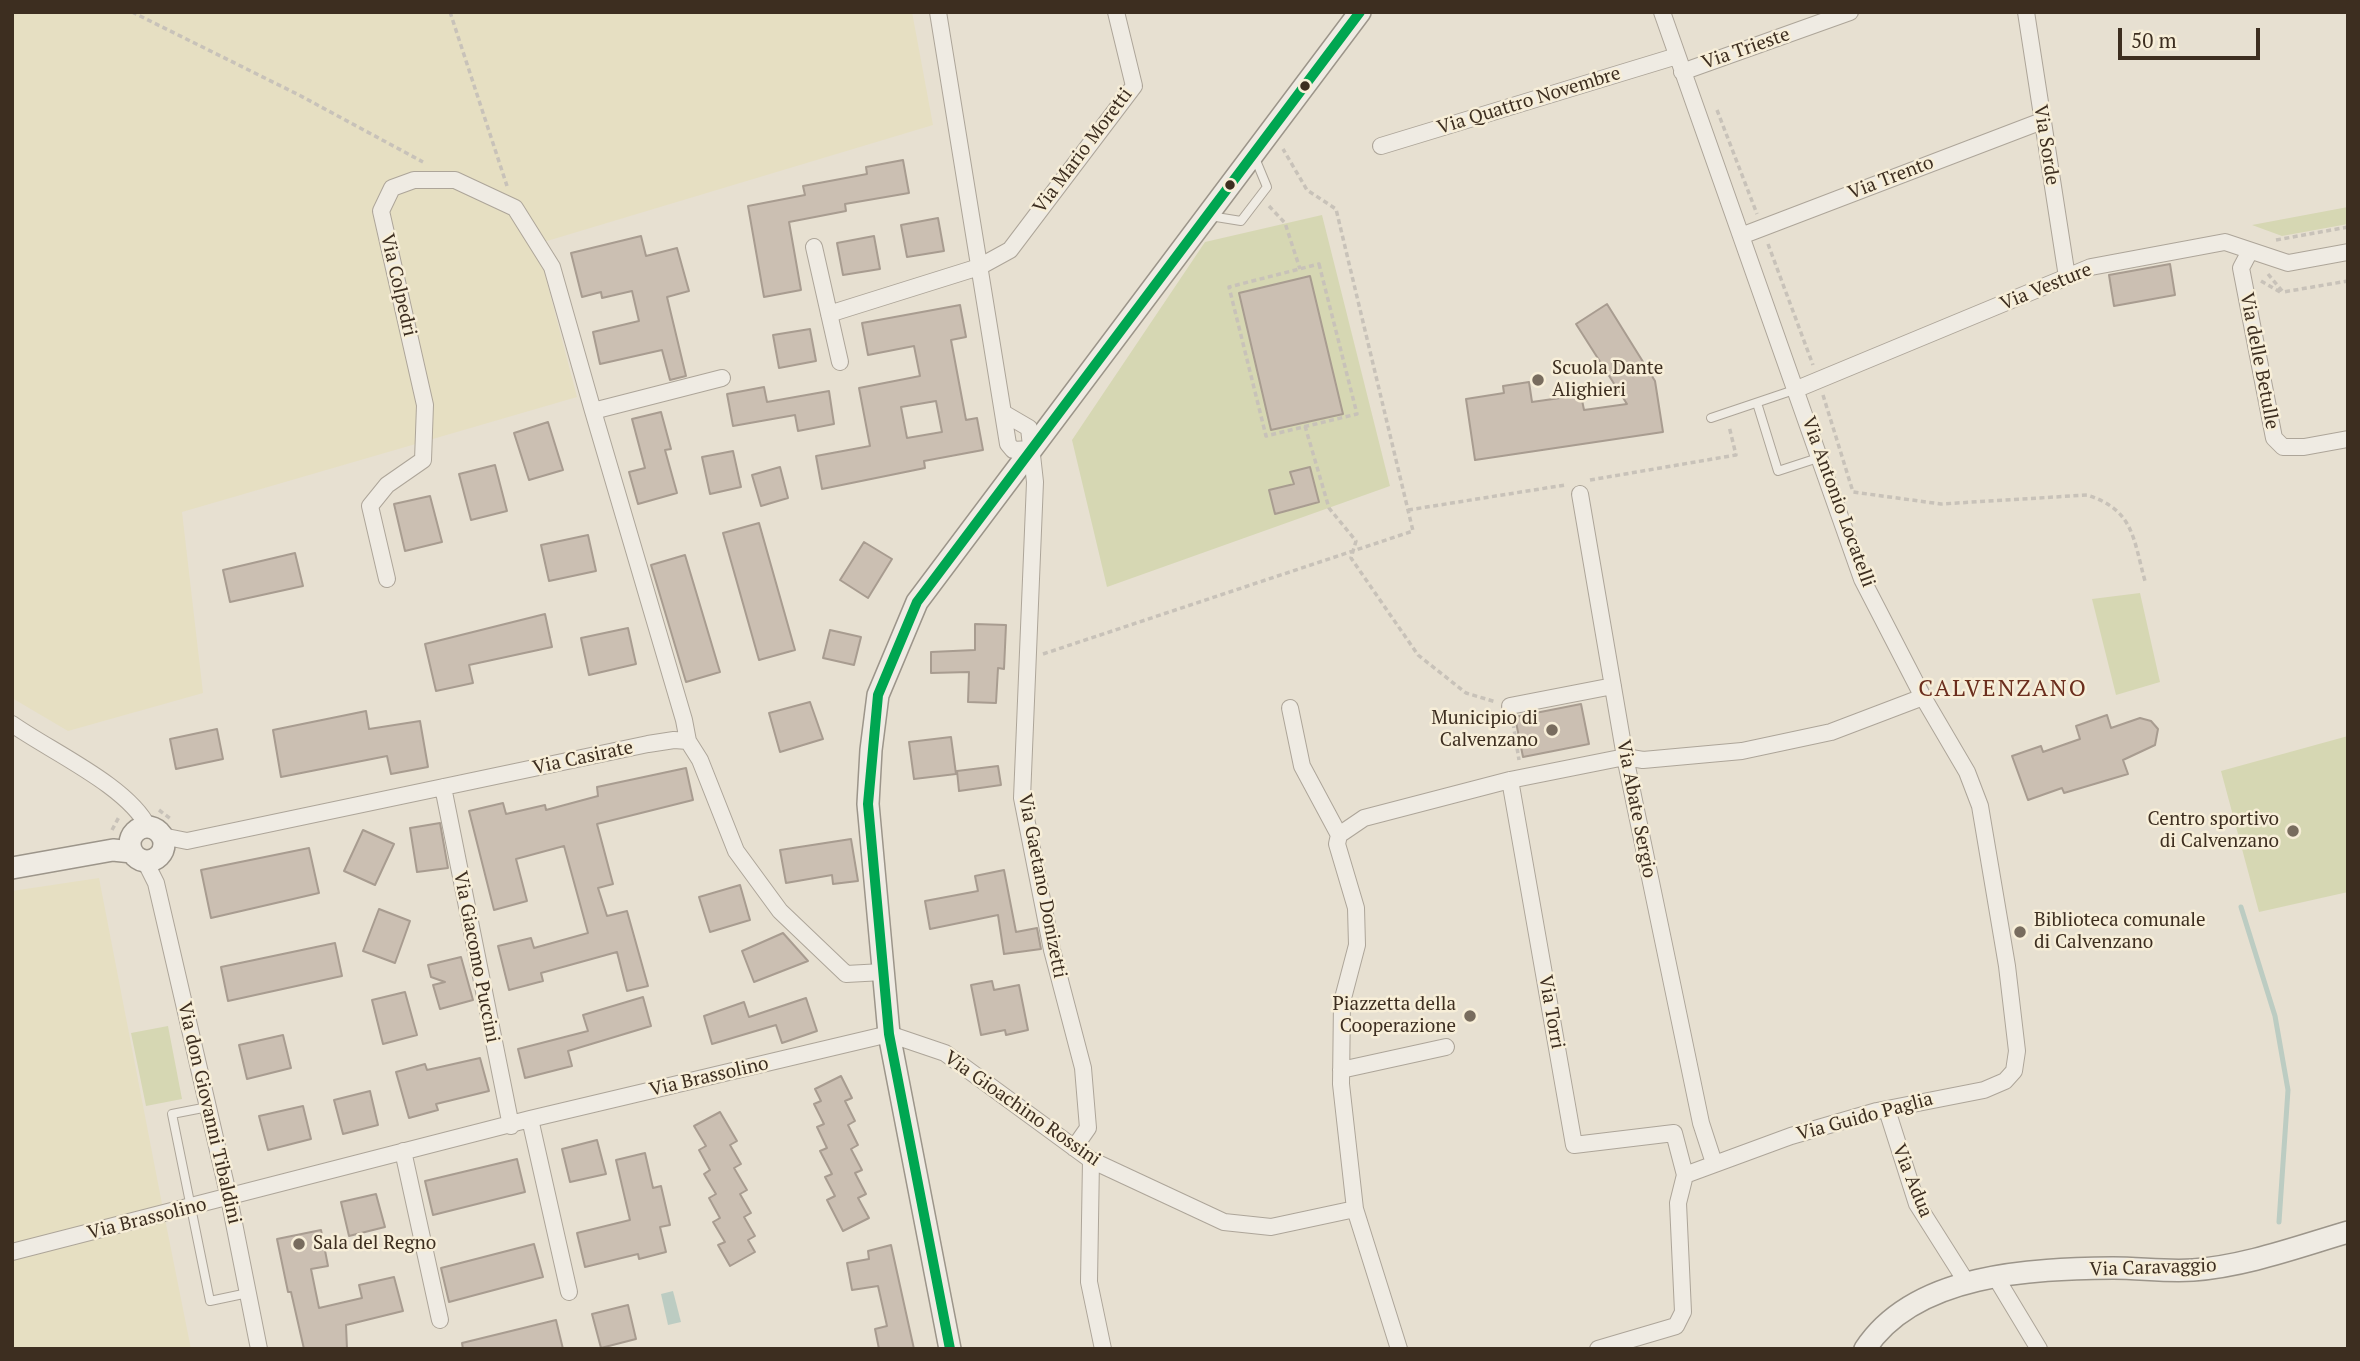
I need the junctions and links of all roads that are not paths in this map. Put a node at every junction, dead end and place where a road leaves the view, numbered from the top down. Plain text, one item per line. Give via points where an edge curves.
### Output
1 (939, 12) edge
2 (1116, 12) edge
3 (1662, 12) edge
4 (1850, 12) edge
5 (2026, 12) edge
6 (1355, 15) edge
7 (1679, 64) junction
8 (2042, 121) junction
9 (1381, 146) dead end
10 (1253, 154) junction
11 (1208, 215) junction
12 (1741, 236) junction
13 (814, 247) dead end
14 (2250, 252) junction
15 (2348, 252) edge
16 (979, 267) junction
17 (2067, 277) junction
18 (829, 314) junction
19 (840, 362) dead end
20 (722, 378) dead end
21 (1797, 390) junction
22 (1757, 403) junction
23 (593, 411) junction
24 (1711, 418) dead end
25 (2348, 439) edge
26 (1030, 449) junction
27 (1822, 457) junction
28 (1580, 494) dead end
29 (387, 579) dead end
30 (1613, 687) junction
31 (1923, 697) junction
32 (1510, 706) road end
33 (1290, 708) dead end
34 (12, 724) edge
35 (688, 741) junction
36 (1625, 757) junction
37 (1516, 779) junction
38 (443, 787) junction
39 (1339, 835) junction
40 (142, 844) junction
41 (12, 868) edge
42 (883, 972) junction
43 (889, 1034) junction
44 (1446, 1047) dead end
45 (1341, 1070) junction
46 (2014, 1071) joint
47 (208, 1107) junction
48 (1887, 1110) junction
49 (530, 1119) junction
50 (511, 1126) junction
51 (1074, 1148) junction
52 (403, 1151) junction
53 (1091, 1160) junction
54 (1714, 1163) junction
55 (1685, 1175) junction
56 (229, 1198) junction
57 (191, 1208) junction
58 (1355, 1209) junction
59 (2348, 1232) edge
60 (12, 1252) edge
61 (1995, 1276) junction
62 (1966, 1283) junction
63 (569, 1292) dead end
64 (248, 1293) junction
65 (440, 1320) dead end
66 (260, 1349) edge
67 (950, 1349) edge
68 (1103, 1349) edge
69 (1399, 1349) edge
70 (1598, 1349) edge
71 (1865, 1349) edge
72 (2039, 1349) edge

1 - 16 street
2 - 16 street, Via Mario Moretti via 1134,86 1010,250
3 - 7 street, Via Antonio Locatelli
4 - 7 street, Via Trieste
5 - 8 street, Via Sorde
6 - 10 main road
7 - 9 street, Via Quattro Novembre
7 - 12 street, Via Antonio Locatelli
8 - 12 street, Via Trento
8 - 17 street, Via Sorde
10 - 11 main road
10 - 11 lane via 1268,187 1241,221
11 - 26 main road
12 - 21 street, Via Antonio Locatelli
13 - 18 street
14 - 15 street, Via Vesture via 2288,263
14 - 17 street, Via Vesture via 2225,242 2091,267
14 - 25 street, Via delle Betulle via 2241,268 2274,438 2283,447
16 - 18 street, Via Mario Moretti
16 - 26 street, Via Gaetano Donizetti via 1004,414 1029,428
17 - 21 street, Via Vesture
18 - 19 street
20 - 23 street
21 - 22 lane
21 - 27 street, Via Antonio Locatelli
22 - 24 lane
22 - 27 lane via 1778,471
23 - 29 street, Via Colpedri via 552,267 515,208 455,180 414,180 392,188 382,211 425,405 426,431 424,460 387,485 370,506
23 - 35 street
26 - 42 main road via 917,602 878,695 868,804
26 - 51 street, Via Gaetano Donizetti via 1035,482 1022,798 1052,950 1083,1068 1088,1128
27 - 31 street, Via Antonio Locatelli via 1862,579
28 - 30 street, Via Abate Sergio
30 - 32 street
30 - 36 street, Via Abate Sergio
31 - 36 street via 1831,732 1742,751 1643,760
31 - 46 street, Via Antonio Locatelli via 1967,772 1980,806 2007,966 2017,1051
33 - 39 street via 1302,766
34 - 40 street via 52,748
35 - 38 street, Via Casirate via 648,744
35 - 42 street via 705,771 736,851 780,911 846,974
36 - 37 street
36 - 54 street, Via Abate Sergio via 1701,1123
37 - 39 street via 1364,818
37 - 55 street, Via Torri via 1574,1145 1674,1133
38 - 40 street, Via Casirate via 187,841
38 - 50 street, Via Giacomo Puccini
39 - 45 street via 1337,844 1356,908 1357,945 1342,1002
40 - 41 main road, Via Casirate
40 - 47 street, Via don Giovanni Tibaldini
42 - 43 main road
43 - 49 street, Via Brassolino
43 - 51 street, Via Gioachino Rossini via 945,1053
43 - 67 main road
44 - 45 street
45 - 58 street
46 - 48 street, Via Guido Paglia via 2005,1081 1983,1090
47 - 56 street, Via don Giovanni Tibaldini
47 - 57 lane via 172,1114
48 - 54 street, Via Guido Paglia
48 - 62 street, Via Adua via 1917,1204
49 - 50 street, Via Brassolino
49 - 63 street
50 - 52 street, Via Brassolino
51 - 53 street, Via Gioachino Rossini
52 - 56 street, Via Brassolino
52 - 65 street
53 - 58 street, Via Gioachino Rossini via 1224,1222 1270,1227
53 - 68 street via 1089,1282
54 - 55 street, Via Guido Paglia
55 - 70 street via 1678,1203 1683,1312 1676,1326
56 - 57 street, Via Brassolino
56 - 64 street, Via don Giovanni Tibaldini
57 - 60 street, Via Brassolino
57 - 64 lane via 210,1301
58 - 69 street
59 - 61 main road, Via Caravaggio via 2227,1266
61 - 62 main road, Via Caravaggio
61 - 72 street
62 - 71 main road, Via Caravaggio via 1909,1306 1875,1334
64 - 66 street, Via don Giovanni Tibaldini

